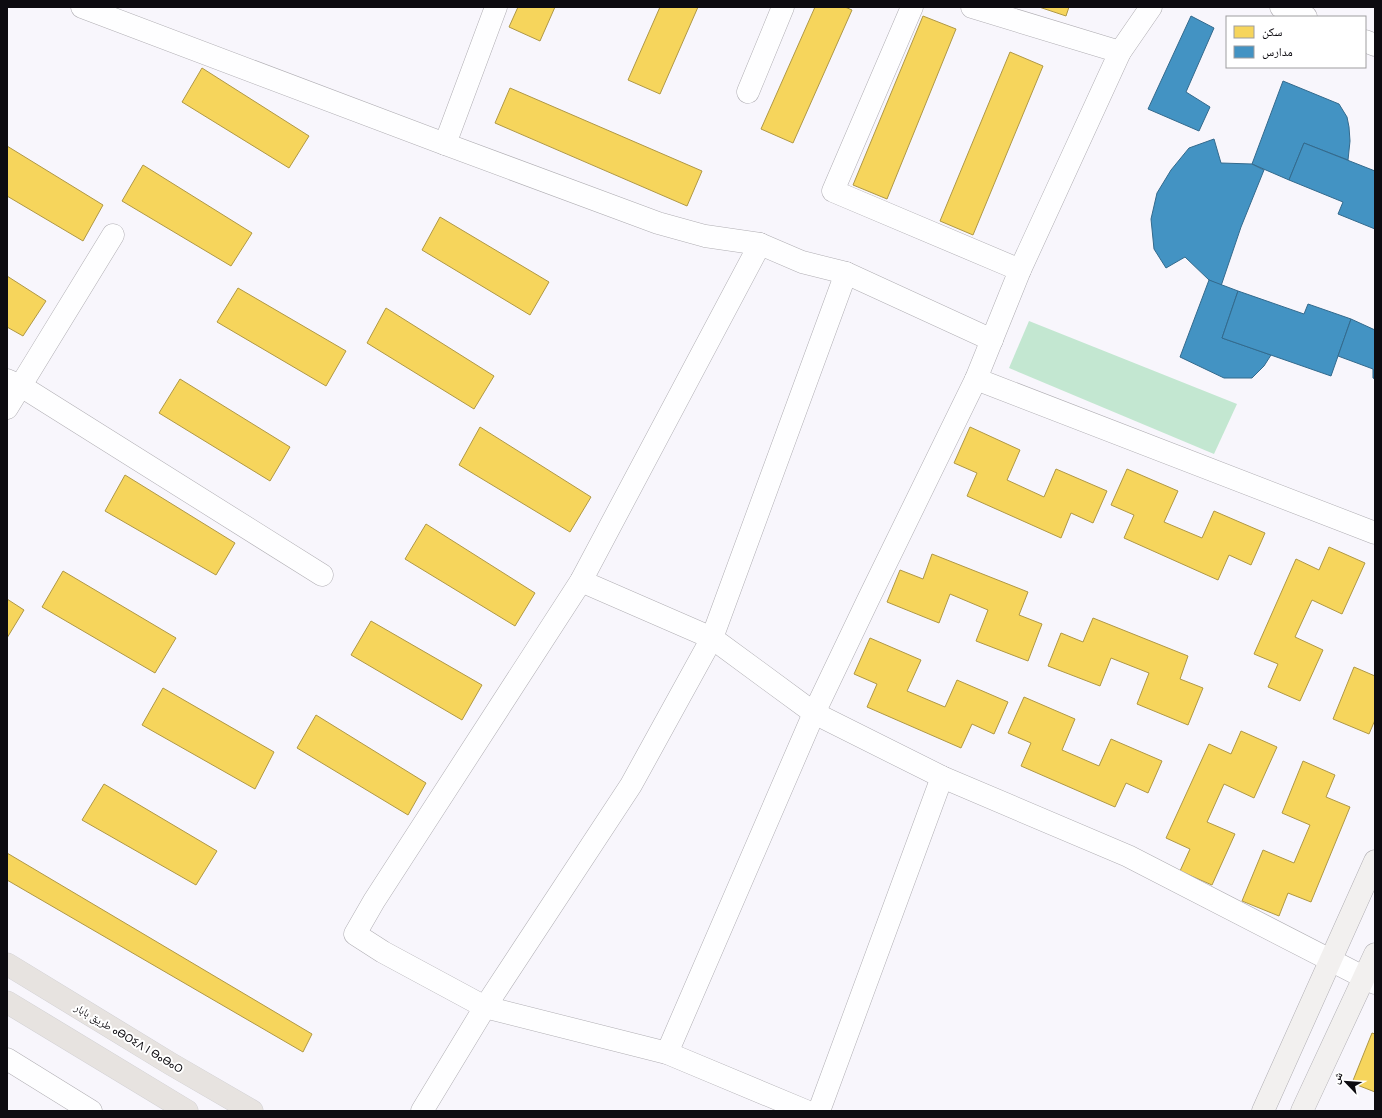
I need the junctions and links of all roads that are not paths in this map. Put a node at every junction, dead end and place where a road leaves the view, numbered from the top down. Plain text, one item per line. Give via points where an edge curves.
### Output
1 (82, 7) edge
2 (496, 7) edge
3 (783, 7) edge
4 (912, 7) edge
5 (972, 7) edge
6 (1152, 7) edge
7 (1120, 52) junction
8 (748, 92) dead end
9 (445, 144) junction
10 (113, 235) dead end
11 (760, 244) junction
12 (1020, 270) junction
13 (846, 273) junction
14 (992, 340) junction
15 (976, 379) junction
16 (14, 383) edge
17 (7, 408) edge
18 (1375, 533) edge
19 (322, 575) dead end
20 (581, 581) junction
21 (712, 638) junction
22 (814, 713) junction
23 (942, 777) junction
24 (1375, 861) edge
25 (1375, 954) edge
26 (1330, 960) junction
27 (7, 964) edge
28 (1369, 980) edge
29 (7, 1002) edge
30 (485, 1007) junction
31 (668, 1053) junction
32 (7, 1059) edge
33 (92, 1111) edge
34 (187, 1111) edge
35 (252, 1111) edge
36 (422, 1111) edge
37 (806, 1111) edge
38 (819, 1111) edge
39 (1263, 1111) edge
40 (1302, 1111) edge

1 - 9 street
2 - 9 street
3 - 8 street
4 - 12 street via 833,191
5 - 7 street
6 - 7 street
7 - 12 street
9 - 11 street via 658,223 704,236
10 - 16 street
11 - 13 street via 802,262
11 - 20 street
12 - 14 street
13 - 14 street
13 - 21 street
14 - 15 street
15 - 18 street
15 - 22 street
16 - 17 street
16 - 19 street
20 - 21 street
20 - 30 street via 374,901 356,934 383,952
21 - 22 street
21 - 30 street via 631,785
22 - 23 street
22 - 31 street
23 - 26 street via 1128,856
23 - 38 street
24 - 26 street
25 - 28 street
26 - 28 street
26 - 39 street
27 - 35 main road, طريق بابار ⴰⴱⵔⵉⴷ ⵏ ⴱⴰⴱⴰⵔ
28 - 40 street
29 - 34 main road
30 - 31 street
30 - 36 street
31 - 37 street
32 - 33 street

